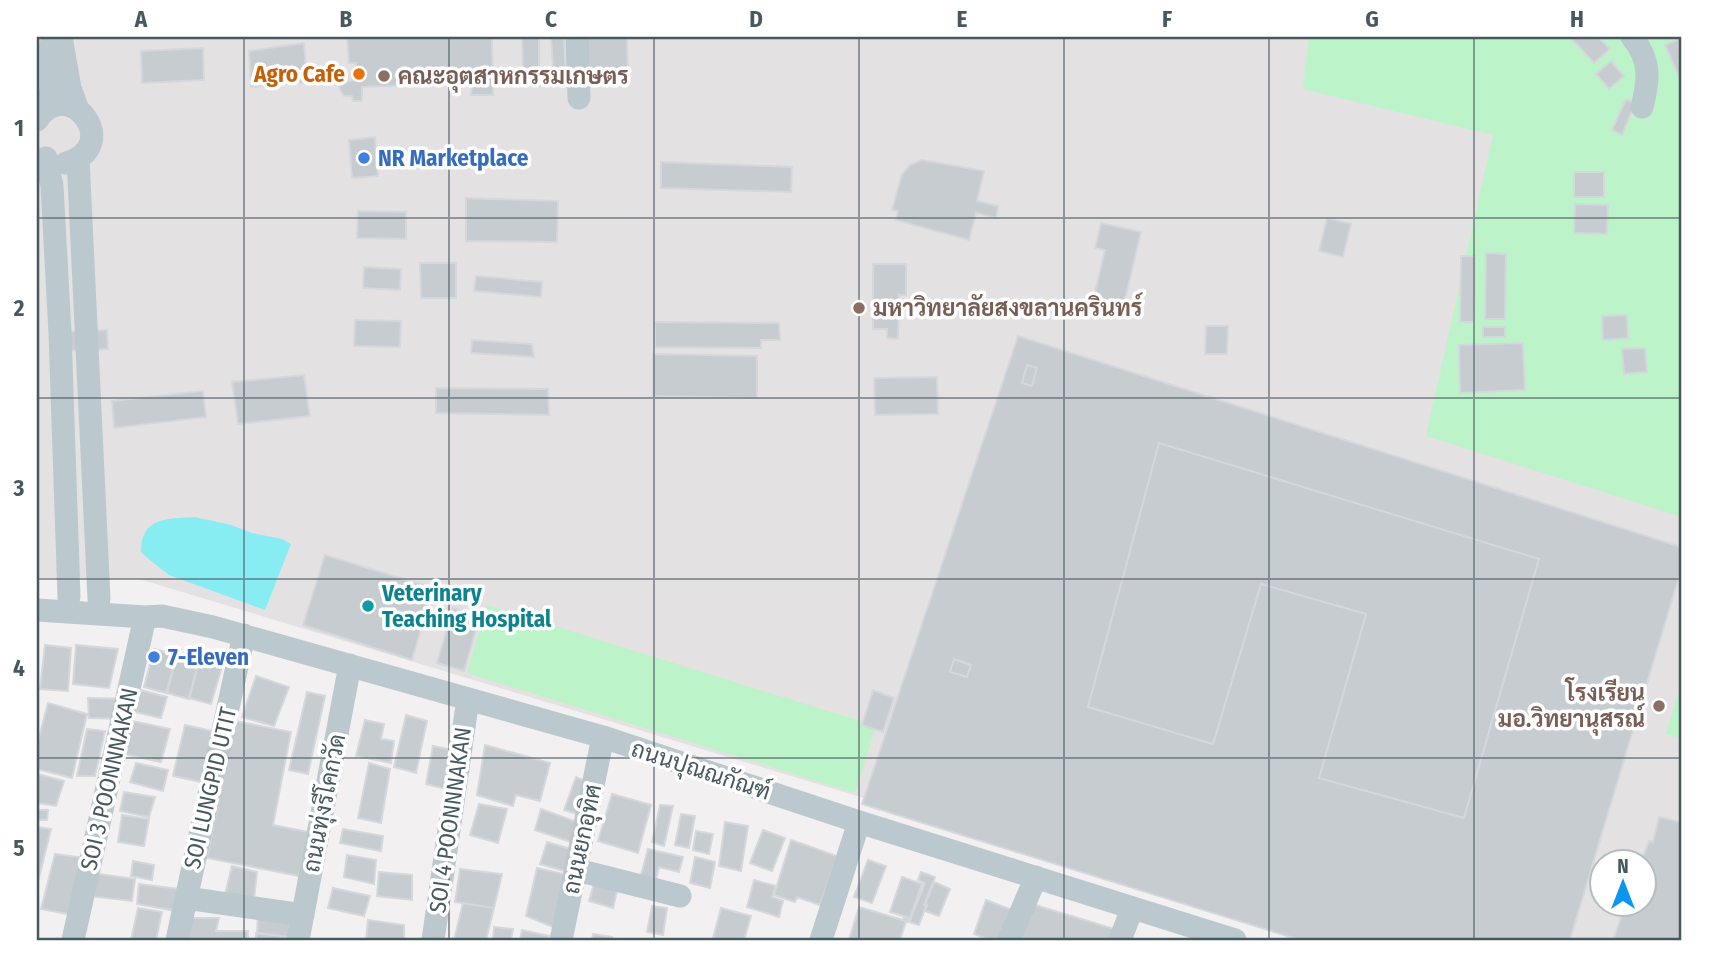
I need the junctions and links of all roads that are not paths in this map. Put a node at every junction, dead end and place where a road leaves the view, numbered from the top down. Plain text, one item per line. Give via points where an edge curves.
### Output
1 (577, 37) edge
2 (1632, 37) edge
3 (57, 38) edge
4 (579, 97) dead end
5 (1642, 107) dead end
6 (78, 110) junction
7 (39, 117) edge
8 (40, 152) edge
9 (78, 158) junction
10 (69, 597) junction
11 (99, 599) junction
12 (38, 612) edge
13 (153, 617) junction
14 (244, 635) junction
15 (350, 665) junction
16 (468, 699) junction
17 (603, 737) junction
18 (859, 822) junction
19 (575, 871) junction
20 (1036, 877) junction
21 (680, 896) dead end
22 (186, 898) junction
23 (1132, 909) junction
24 (303, 915) junction
25 (1228, 939) edge
26 (73, 940) edge
27 (177, 940) edge
28 (298, 940) edge
29 (433, 940) edge
30 (561, 940) edge
31 (821, 940) edge
32 (1009, 940) edge
33 (1120, 940) edge

1 - 4 street
2 - 5 street via 1639,44 1648,75
3 - 6 street
3 - 7 street via 51,90
6 - 7 street via 55,106
6 - 9 street via 87,119 92,137
8 - 9 street via 55,162
8 - 10 street via 52,186
9 - 11 street
10 - 11 street, ถนนปุณณกัณฑ์
10 - 12 street, ถนนปุณณกัณฑ์
11 - 13 street, ถนนปุณณกัณฑ์ via 147,606
12 - 13 street, ถนนปุณณกัณฑ์
13 - 14 street, ถนนปุณณกัณฑ์
13 - 26 street, SOI 3 POONNNAKAN
14 - 15 street, ถนนปุณณกัณฑ์
14 - 22 street, SOI LUNGPID UTIT
15 - 16 street, ถนนปุณณกัณฑ์
15 - 24 street, ถนนทุ่งรีโคกวัด
16 - 17 street, ถนนปุณณกัณฑ์
16 - 29 street, SOI 4 POONNNAKAN
17 - 18 street, ถนนปุณณกัณฑ์
17 - 19 street, ถนนยกอุทิศ
18 - 20 street, ถนนปุณณกัณฑ์
18 - 31 street
19 - 21 street
19 - 30 street, ถนนยกอุทิศ
20 - 23 street, ถนนปุณณกัณฑ์
20 - 32 street
22 - 24 street
22 - 27 street, SOI LUNGPID UTIT
23 - 25 street, ถนนปุณณกัณฑ์
23 - 33 street
24 - 28 street, ถนนทุ่งรีโคกวัด

